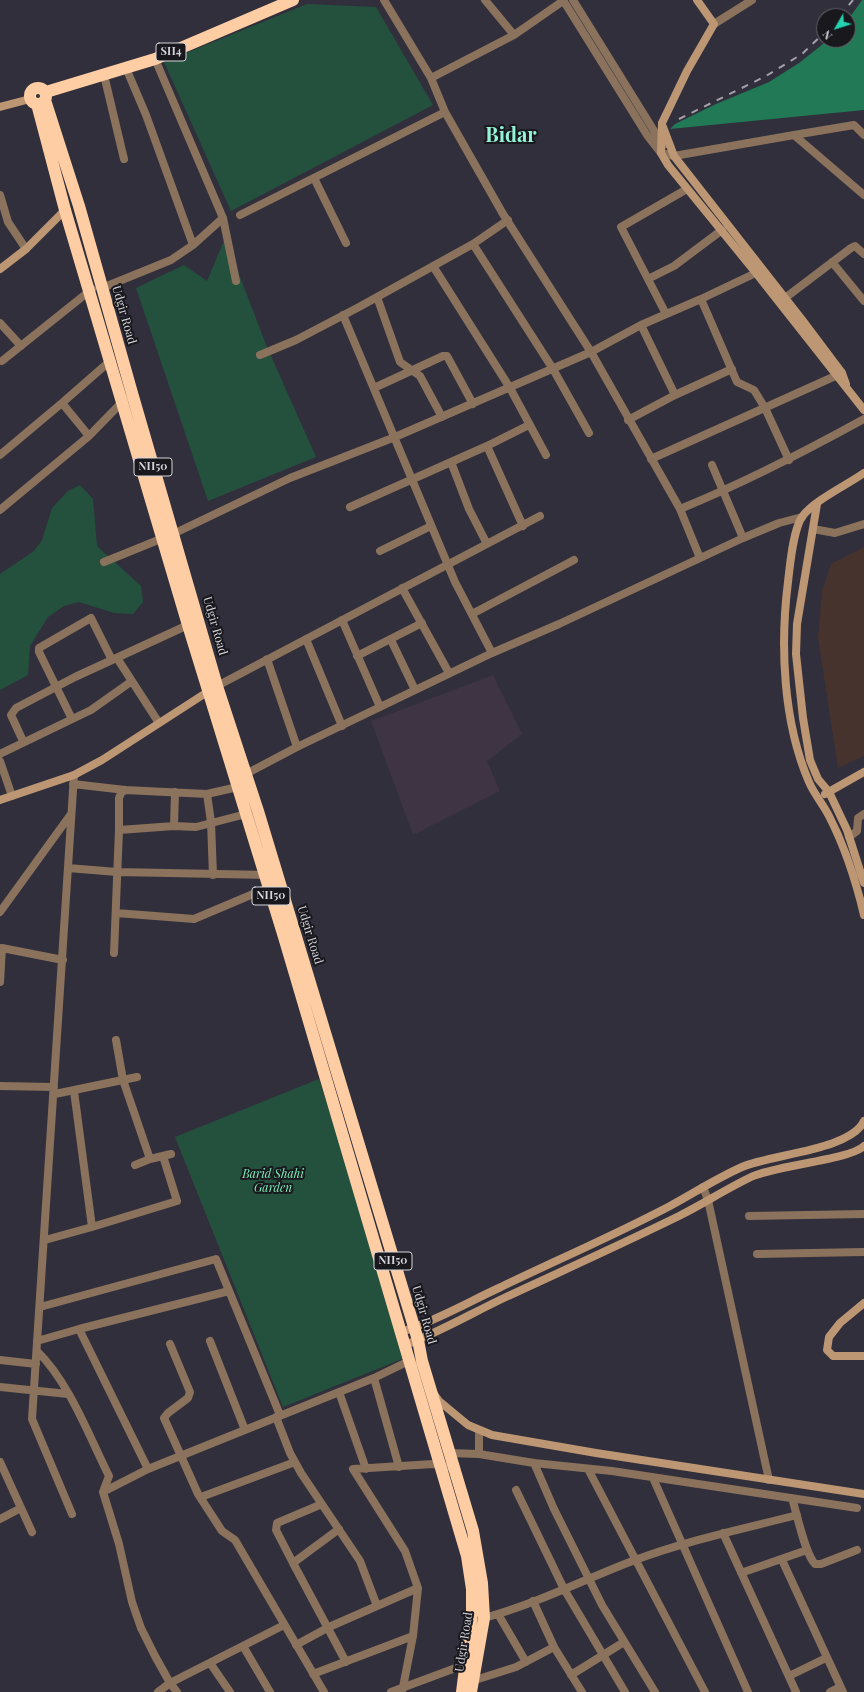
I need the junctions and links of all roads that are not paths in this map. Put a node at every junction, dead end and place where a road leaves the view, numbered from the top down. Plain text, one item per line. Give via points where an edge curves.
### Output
1 (293, 0) edge
2 (386, 0) edge
3 (486, 0) edge
4 (563, 0) edge
5 (573, 0) edge
6 (697, 0) edge
7 (752, 0) edge
8 (714, 24) junction
9 (514, 35) junction
10 (155, 59) junction
11 (126, 68) junction
12 (104, 75) junction
13 (431, 78) junction
14 (40, 99) junction
15 (0, 107) edge
16 (445, 112) junction
17 (662, 123) junction
18 (794, 134) junction
19 (864, 134) edge
20 (661, 142) junction
21 (670, 146) junction
22 (661, 153) junction
23 (674, 156) junction
24 (124, 159) dead end
25 (314, 178) junction
26 (687, 189) junction
27 (0, 195) edge
28 (864, 195) edge
29 (65, 210) junction
30 (2, 213) edge
31 (240, 215) dead end
32 (223, 218) junction
33 (508, 220) junction
34 (722, 230) junction
35 (346, 242) dead end
36 (473, 244) junction
37 (193, 245) junction
38 (26, 248) junction
39 (864, 254) edge
40 (832, 262) junction
41 (433, 266) junction
42 (0, 269) edge
43 (760, 271) junction
44 (648, 279) junction
45 (236, 281) dead end
46 (101, 285) junction
47 (89, 291) junction
48 (377, 297) junction
49 (785, 298) junction
50 (701, 299) junction
51 (864, 301) edge
52 (666, 314) junction
53 (343, 315) junction
54 (0, 323) edge
55 (641, 325) junction
56 (21, 346) junction
57 (591, 352) junction
58 (260, 355) dead end
59 (2, 361) dead end
60 (110, 361) junction
61 (553, 369) junction
62 (732, 369) junction
63 (412, 371) junction
64 (839, 374) junction
65 (374, 388) junction
66 (510, 388) junction
67 (132, 393) junction
68 (675, 395) junction
69 (122, 401) junction
70 (62, 403) junction
71 (473, 404) junction
72 (766, 408) junction
73 (864, 408) edge
74 (442, 417) junction
75 (864, 419) edge
76 (628, 420) junction
77 (529, 425) junction
78 (589, 433) dead end
79 (89, 436) junction
80 (395, 436) junction
81 (487, 446) junction
82 (0, 455) edge
83 (546, 455) dead end
84 (651, 459) junction
85 (789, 460) junction
86 (451, 462) junction
87 (712, 465) dead end
88 (864, 473) edge
89 (412, 480) junction
90 (723, 492) junction
91 (817, 504) junction
92 (350, 507) dead end
93 (680, 509) junction
94 (0, 510) edge
95 (540, 516) dead end
96 (802, 517) junction
97 (864, 524) edge
98 (431, 526) junction
99 (523, 526) junction
100 (813, 529) junction
101 (168, 536) junction
102 (743, 538) junction
103 (487, 544) junction
104 (380, 551) dead end
105 (700, 558) junction
106 (574, 560) dead end
107 (104, 562) dead end
108 (448, 565) junction
109 (402, 588) junction
110 (472, 614) junction
111 (342, 620) junction
112 (422, 623) junction
113 (188, 625) junction
114 (306, 639) junction
115 (391, 640) junction
116 (492, 653) junction
117 (357, 656) junction
118 (115, 659) junction
119 (267, 659) junction
120 (449, 673) junction
121 (132, 681) junction
122 (56, 687) junction
123 (213, 688) junction
124 (415, 690) junction
125 (380, 707) junction
126 (72, 719) junction
127 (159, 722) junction
128 (342, 726) junction
129 (23, 741) junction
130 (297, 747) junction
131 (0, 754) edge
132 (0, 761) edge
133 (864, 772) edge
134 (74, 775) junction
135 (242, 781) junction
136 (73, 784) junction
137 (125, 790) junction
138 (175, 792) junction
139 (829, 792) junction
140 (207, 794) junction
141 (12, 796) junction
142 (818, 798) junction
143 (0, 800) edge
144 (72, 814) junction
145 (246, 814) junction
146 (864, 814) edge
147 (211, 822) junction
148 (174, 826) junction
149 (119, 830) junction
150 (849, 837) junction
151 (68, 868) junction
152 (117, 872) junction
153 (214, 875) junction
154 (272, 880) junction
155 (864, 883) edge
156 (0, 912) edge
157 (116, 913) junction
158 (864, 915) edge
159 (1, 948) edge
160 (114, 953) dead end
161 (63, 960) junction
162 (0, 982) edge
163 (116, 1040) dead end
164 (137, 1077) dead end
165 (123, 1080) junction
166 (0, 1086) edge
167 (55, 1091) junction
168 (74, 1091) junction
169 (864, 1121) edge
170 (850, 1137) junction
171 (863, 1149) edge
172 (150, 1159) junction
173 (135, 1165) dead end
174 (703, 1187) junction
175 (708, 1200) junction
176 (864, 1214) edge
177 (749, 1216) dead end
178 (92, 1228) junction
179 (45, 1240) junction
180 (864, 1252) edge
181 (757, 1254) dead end
182 (230, 1291) junction
183 (864, 1303) edge
184 (40, 1307) junction
185 (413, 1328) junction
186 (79, 1329) junction
187 (401, 1332) junction
188 (418, 1340) junction
189 (38, 1341) junction
190 (210, 1341) dead end
191 (170, 1344) dead end
192 (405, 1345) junction
193 (37, 1351) junction
194 (864, 1356) edge
195 (0, 1360) edge
196 (409, 1361) junction
197 (36, 1364) junction
198 (374, 1378) junction
199 (430, 1386) junction
200 (0, 1387) edge
201 (34, 1389) junction
202 (339, 1392) junction
203 (68, 1394) junction
204 (278, 1416) junction
205 (245, 1430) junction
206 (479, 1430) junction
207 (449, 1453) junction
208 (479, 1454) junction
209 (180, 1456) junction
210 (0, 1462) edge
211 (295, 1462) junction
212 (534, 1463) junction
213 (439, 1466) junction
214 (399, 1468) junction
215 (454, 1468) junction
216 (148, 1469) junction
217 (366, 1469) junction
218 (588, 1469) junction
219 (3, 1477) edge
220 (653, 1478) junction
221 (769, 1480) junction
222 (516, 1490) dead end
223 (103, 1492) junction
224 (864, 1494) edge
225 (201, 1497) junction
226 (792, 1498) junction
227 (322, 1504) junction
228 (21, 1508) junction
229 (857, 1508) dead end
230 (72, 1514) dead end
231 (797, 1515) junction
232 (0, 1519) edge
233 (339, 1529) junction
234 (32, 1532) dead end
235 (723, 1533) junction
236 (682, 1544) junction
237 (807, 1550) junction
238 (857, 1550) dead end
239 (635, 1560) junction
240 (782, 1560) junction
241 (293, 1563) junction
242 (741, 1573) junction
243 (589, 1580) junction
244 (418, 1588) junction
245 (564, 1589) junction
246 (532, 1601) junction
247 (377, 1606) junction
248 (498, 1614) junction
249 (484, 1618) junction
250 (284, 1625) junction
251 (329, 1627) junction
252 (413, 1636) junction
253 (624, 1642) junction
254 (296, 1645) junction
255 (243, 1646) junction
256 (554, 1647) junction
257 (602, 1655) junction
258 (826, 1658) junction
259 (346, 1662) junction
260 (526, 1662) junction
261 (210, 1663) junction
262 (471, 1663) junction
263 (313, 1674) junction
264 (571, 1675) junction
265 (789, 1676) junction
266 (170, 1683) junction
267 (472, 1687) edge
268 (402, 1690) edge
269 (841, 1690) edge
270 (158, 1692) edge
271 (177, 1692) edge
272 (230, 1692) edge
273 (270, 1692) edge
274 (324, 1692) edge
275 (391, 1692) edge
276 (462, 1692) edge
277 (582, 1692) edge
278 (625, 1692) edge
279 (655, 1692) edge
280 (705, 1692) edge
281 (748, 1692) edge
282 (796, 1692) edge
283 (830, 1692) edge

1 - 10 highway, SH4
2 - 13 street
3 - 9 street
4 - 9 street
4 - 22 street via 639,123
5 - 20 street
6 - 8 main road
7 - 8 street
8 - 17 main road via 687,71
9 - 13 street
10 - 11 highway, SH4
10 - 32 street
11 - 12 highway, SH4
11 - 37 street via 146,115
12 - 14 highway, SH4
12 - 24 street
13 - 16 street
14 - 15 main road
14 - 29 highway, Udgir Road / NH50
14 - 46 highway, Udgir Road / NH50 via 79,206
16 - 25 street
16 - 33 street
17 - 20 main road
17 - 21 main road
18 - 19 street via 854,125
18 - 23 street
18 - 28 street
20 - 21 street
20 - 22 main road
21 - 23 main road
22 - 23 street
22 - 26 main road
23 - 43 main road
25 - 31 street
25 - 35 street
26 - 34 main road
26 - 44 street via 621,227
27 - 30 street
29 - 38 main road
29 - 47 highway, Udgir Road / NH50
30 - 38 street
32 - 37 street
32 - 45 street
33 - 36 street
33 - 57 street
34 - 43 main road
34 - 44 street via 674,266
36 - 41 street
36 - 61 street
37 - 46 street via 171,260
38 - 42 main road
39 - 40 street via 854,246
40 - 49 street
40 - 51 street
41 - 48 street
41 - 66 street
43 - 49 main road
43 - 50 street
43 - 64 main road
44 - 52 street
46 - 47 street
46 - 67 highway, Udgir Road / NH50
47 - 56 street
47 - 60 highway, Udgir Road / NH50
48 - 53 street
48 - 63 street via 400,362
49 - 64 main road
50 - 52 street
50 - 62 street
52 - 55 street
53 - 58 street via 296,340
53 - 65 street
54 - 56 street
55 - 57 street
55 - 68 street
56 - 59 street
57 - 61 street
57 - 76 street
60 - 69 highway, Udgir Road / NH50
60 - 70 street
61 - 66 street
61 - 78 street
62 - 68 street
62 - 72 street via 737,382 754,390
63 - 65 street
63 - 71 street via 447,356
63 - 74 street via 420,376
64 - 72 street
64 - 73 main road
65 - 80 street
66 - 71 street
66 - 77 street
67 - 69 street
67 - 101 highway, Udgir Road / NH50
68 - 76 street
69 - 79 street
69 - 101 highway, Udgir Road / NH50
70 - 79 street
70 - 82 street
71 - 74 street
72 - 84 street
72 - 85 street
74 - 80 street
75 - 85 street
76 - 84 street
77 - 81 street
77 - 83 street
79 - 94 street
80 - 89 street
80 - 101 street via 290,478
81 - 86 street
81 - 99 street
84 - 93 street
85 - 90 street
86 - 89 street
86 - 103 street via 469,509
87 - 90 street
88 - 91 main road
89 - 92 street
89 - 98 street
90 - 93 street
90 - 102 street
91 - 96 main road
91 - 100 main road
93 - 105 street
95 - 99 street
96 - 102 street
96 - 142 main road via 793,544 784,614 784,643 789,707 796,745 809,783
97 - 100 street via 841,532
98 - 104 street
98 - 108 street
99 - 103 street
100 - 139 main road via 797,624 796,654 810,760 818,779
101 - 107 street
101 - 113 highway, Udgir Road / NH50
101 - 123 highway, Udgir Road / NH50
102 - 105 street
103 - 108 street
105 - 116 street
106 - 110 street
108 - 109 street
108 - 110 street
109 - 111 street
109 - 112 street
110 - 116 street
111 - 114 street
111 - 117 street
112 - 115 street
112 - 120 street
113 - 118 street
113 - 123 highway, Udgir Road / NH50
114 - 119 street
114 - 128 street
115 - 117 street
115 - 124 street
116 - 120 street
117 - 125 street
118 - 121 street
118 - 122 street
118 - 122 street via 91,618 39,648 38,652
119 - 123 street
119 - 130 street
120 - 124 street
121 - 126 street via 91,710
121 - 127 street
122 - 126 street
122 - 129 street via 13,710 11,715
123 - 127 main road
123 - 135 highway, Udgir Road / NH50
124 - 125 street
125 - 128 street
126 - 129 street
127 - 134 main road via 102,760
128 - 130 street
129 - 131 street
130 - 135 street
132 - 141 street
133 - 139 main road
134 - 136 street
134 - 141 main road
135 - 140 street
135 - 145 highway, Udgir Road / NH50
135 - 154 highway, Udgir Road / NH50
136 - 137 street
136 - 144 street
137 - 138 street
137 - 149 street via 119,798
138 - 140 street
138 - 148 street
139 - 142 main road
139 - 150 main road
140 - 147 street
141 - 143 main road
142 - 158 main road via 829,815 856,879
144 - 151 street
144 - 156 street
145 - 147 street
145 - 154 highway, Udgir Road / NH50
146 - 150 street via 858,818 858,830
147 - 148 street via 196,827
147 - 153 street
148 - 149 street
149 - 152 street
150 - 155 main road
151 - 152 street
151 - 161 street
152 - 153 street
152 - 157 street
153 - 154 street
154 - 157 street via 194,919
154 - 185 highway, Udgir Road / NH50
154 - 187 highway, Udgir Road / NH50
157 - 160 street
159 - 161 street
159 - 162 street
161 - 167 street
163 - 165 street
164 - 165 street
165 - 168 street
165 - 172 street
166 - 167 street
167 - 168 street
167 - 179 street
168 - 178 street
169 - 170 main road
170 - 171 main road
170 - 174 main road via 743,1166
171 - 175 main road via 753,1176
172 - 173 street
172 - 178 street via 167,1155 177,1201
174 - 175 street
174 - 185 main road via 606,1238
175 - 188 main road via 610,1250
175 - 221 street
176 - 177 street
178 - 179 street
179 - 184 street
180 - 181 street
182 - 184 street via 216,1259
182 - 186 street
182 - 204 street
183 - 194 main road via 840,1323 829,1337 828,1350 833,1356
184 - 189 street
185 - 187 main road
185 - 188 highway, Udgir Road / NH50
186 - 189 street
186 - 216 street
187 - 192 highway, Udgir Road / NH50
188 - 192 main road
188 - 199 highway, Udgir Road / NH50
189 - 193 street
190 - 205 street
191 - 209 street via 190,1392 188,1398 164,1418
192 - 196 highway, Udgir Road / NH50
193 - 197 street
193 - 203 street via 48,1362
195 - 197 street
196 - 198 street
196 - 213 highway, Udgir Road / NH50
197 - 201 street
198 - 202 street
198 - 214 street
199 - 206 main road via 439,1401 468,1426
199 - 207 highway, Udgir Road / NH50
200 - 201 street
201 - 203 street
201 - 230 street via 32,1419
202 - 204 street
202 - 217 street
203 - 223 street via 109,1476
204 - 205 street
204 - 211 street
205 - 209 street
206 - 208 street
206 - 221 main road via 492,1435 596,1453
207 - 208 street
207 - 215 highway, Udgir Road / NH50
208 - 212 street
209 - 216 street
209 - 225 street
210 - 219 street
211 - 225 street
211 - 227 street
212 - 218 street
212 - 243 street
213 - 214 street
213 - 215 street
213 - 262 highway, Udgir Road / NH50 via 467,1556 472,1589
214 - 217 street
215 - 249 highway, Udgir Road / NH50 via 473,1531 482,1582
216 - 223 street
217 - 244 street via 353,1469 405,1551
218 - 220 street
218 - 239 street
219 - 228 street
220 - 226 street
220 - 236 street
221 - 224 main road
222 - 245 street
223 - 266 street via 141,1628
225 - 250 street via 222,1532 235,1540
226 - 229 street
226 - 231 street
227 - 233 street
227 - 241 street via 277,1523 276,1530
228 - 232 street
228 - 234 street
231 - 235 street
231 - 237 street
233 - 241 street
233 - 247 street via 360,1561
235 - 236 street
235 - 242 street
236 - 239 street
236 - 281 street
237 - 238 street via 815,1564 821,1564
237 - 240 street
239 - 243 street
239 - 280 street
240 - 242 street
240 - 258 street
241 - 251 street
242 - 265 street
243 - 245 street
243 - 253 street
244 - 247 street
244 - 252 street
245 - 246 street
245 - 257 street
246 - 248 street
246 - 256 street
247 - 251 street
248 - 249 street
248 - 260 street
249 - 262 highway, Udgir Road / NH50
250 - 254 street
250 - 255 street
251 - 254 street
251 - 259 street
252 - 259 street
252 - 268 street
253 - 257 street
253 - 279 street
254 - 263 street
255 - 261 street
255 - 273 street
256 - 260 street
256 - 264 street
257 - 264 street
257 - 278 street
258 - 265 street
258 - 269 street
259 - 263 street
260 - 267 street
261 - 266 street
261 - 272 street
262 - 267 highway, Udgir Road / NH50
262 - 268 street
262 - 276 highway, Udgir Road / NH50
263 - 274 street
264 - 277 street
265 - 282 street
266 - 270 street
266 - 271 street
268 - 275 street
269 - 283 street

